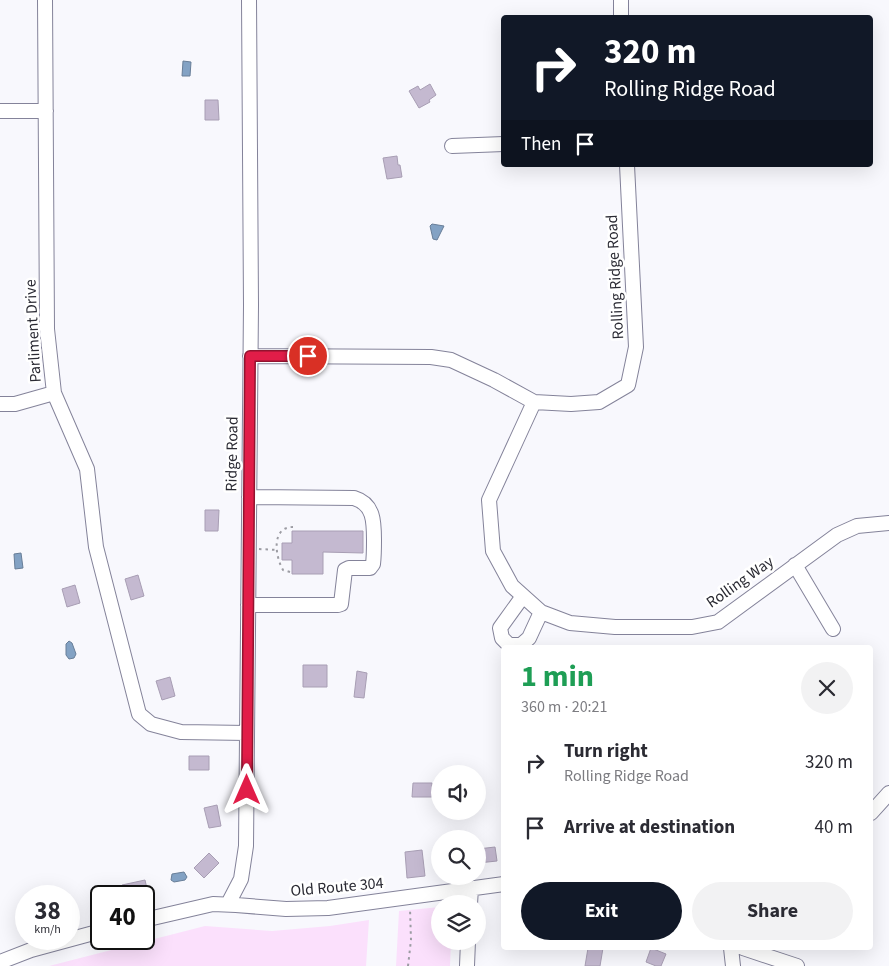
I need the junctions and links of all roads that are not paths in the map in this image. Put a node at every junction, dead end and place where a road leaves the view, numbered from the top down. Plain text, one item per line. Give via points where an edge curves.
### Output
1 (44, 0) edge
2 (249, 0) edge
3 (621, 0) edge
4 (621, 15) edge
5 (46, 110) junction
6 (0, 111) edge
7 (501, 144) edge
8 (452, 146) dead end
9 (627, 167) edge
10 (250, 356) junction
11 (54, 393) junction
12 (534, 402) junction
13 (0, 404) edge
14 (249, 497) junction
15 (889, 523) edge
16 (795, 565) junction
17 (523, 596) junction
18 (248, 605) junction
19 (541, 612) junction
20 (833, 629) dead end
21 (247, 733) junction
22 (889, 792) edge
23 (873, 811) edge
24 (501, 884) edge
25 (471, 888) junction
26 (471, 895) edge
27 (228, 904) junction
28 (155, 917) edge
29 (90, 934) edge
30 (468, 950) edge
31 (731, 950) edge
32 (749, 950) edge
33 (0, 962) edge
34 (467, 966) edge
35 (733, 966) edge
36 (797, 966) edge

1 - 5 street, Parliment Drive
2 - 10 street, Ridge Road
3 - 4 street
5 - 6 street
5 - 11 street, Parliment Drive via 48,329
7 - 8 street
9 - 12 street, Rolling Ridge Road via 636,347 628,384 599,402
10 - 12 street, Rolling Ridge Road via 439,358 451,360
10 - 14 street, Ridge Road
11 - 13 street via 15,404
11 - 21 street, Parliment Drive via 87,469 96,548 139,714 151,724 181,732
12 - 17 street, Rolling Way via 489,500 493,551 512,586
14 - 18 street, Ridge Road
14 - 18 street via 359,499 371,511 374,534 373,564 370,568 345,570 341,604 338,606
15 - 16 street, Rolling Way via 857,526 837,534
16 - 19 street, Rolling Way via 718,622 692,627 615,627 570,623
16 - 20 street
17 - 19 street, Rolling Way
17 - 19 street via 500,628 502,638 509,645 521,645 529,638
18 - 21 street, Ridge Road
21 - 27 street, Ridge Road via 246,852 241,879
22 - 23 street
24 - 25 street, Old Route 304
25 - 26 street
25 - 27 street, Old Route 304 via 311,909
27 - 28 street, Old Route 304 via 206,905
29 - 33 street
30 - 34 street
31 - 35 street
32 - 36 street

